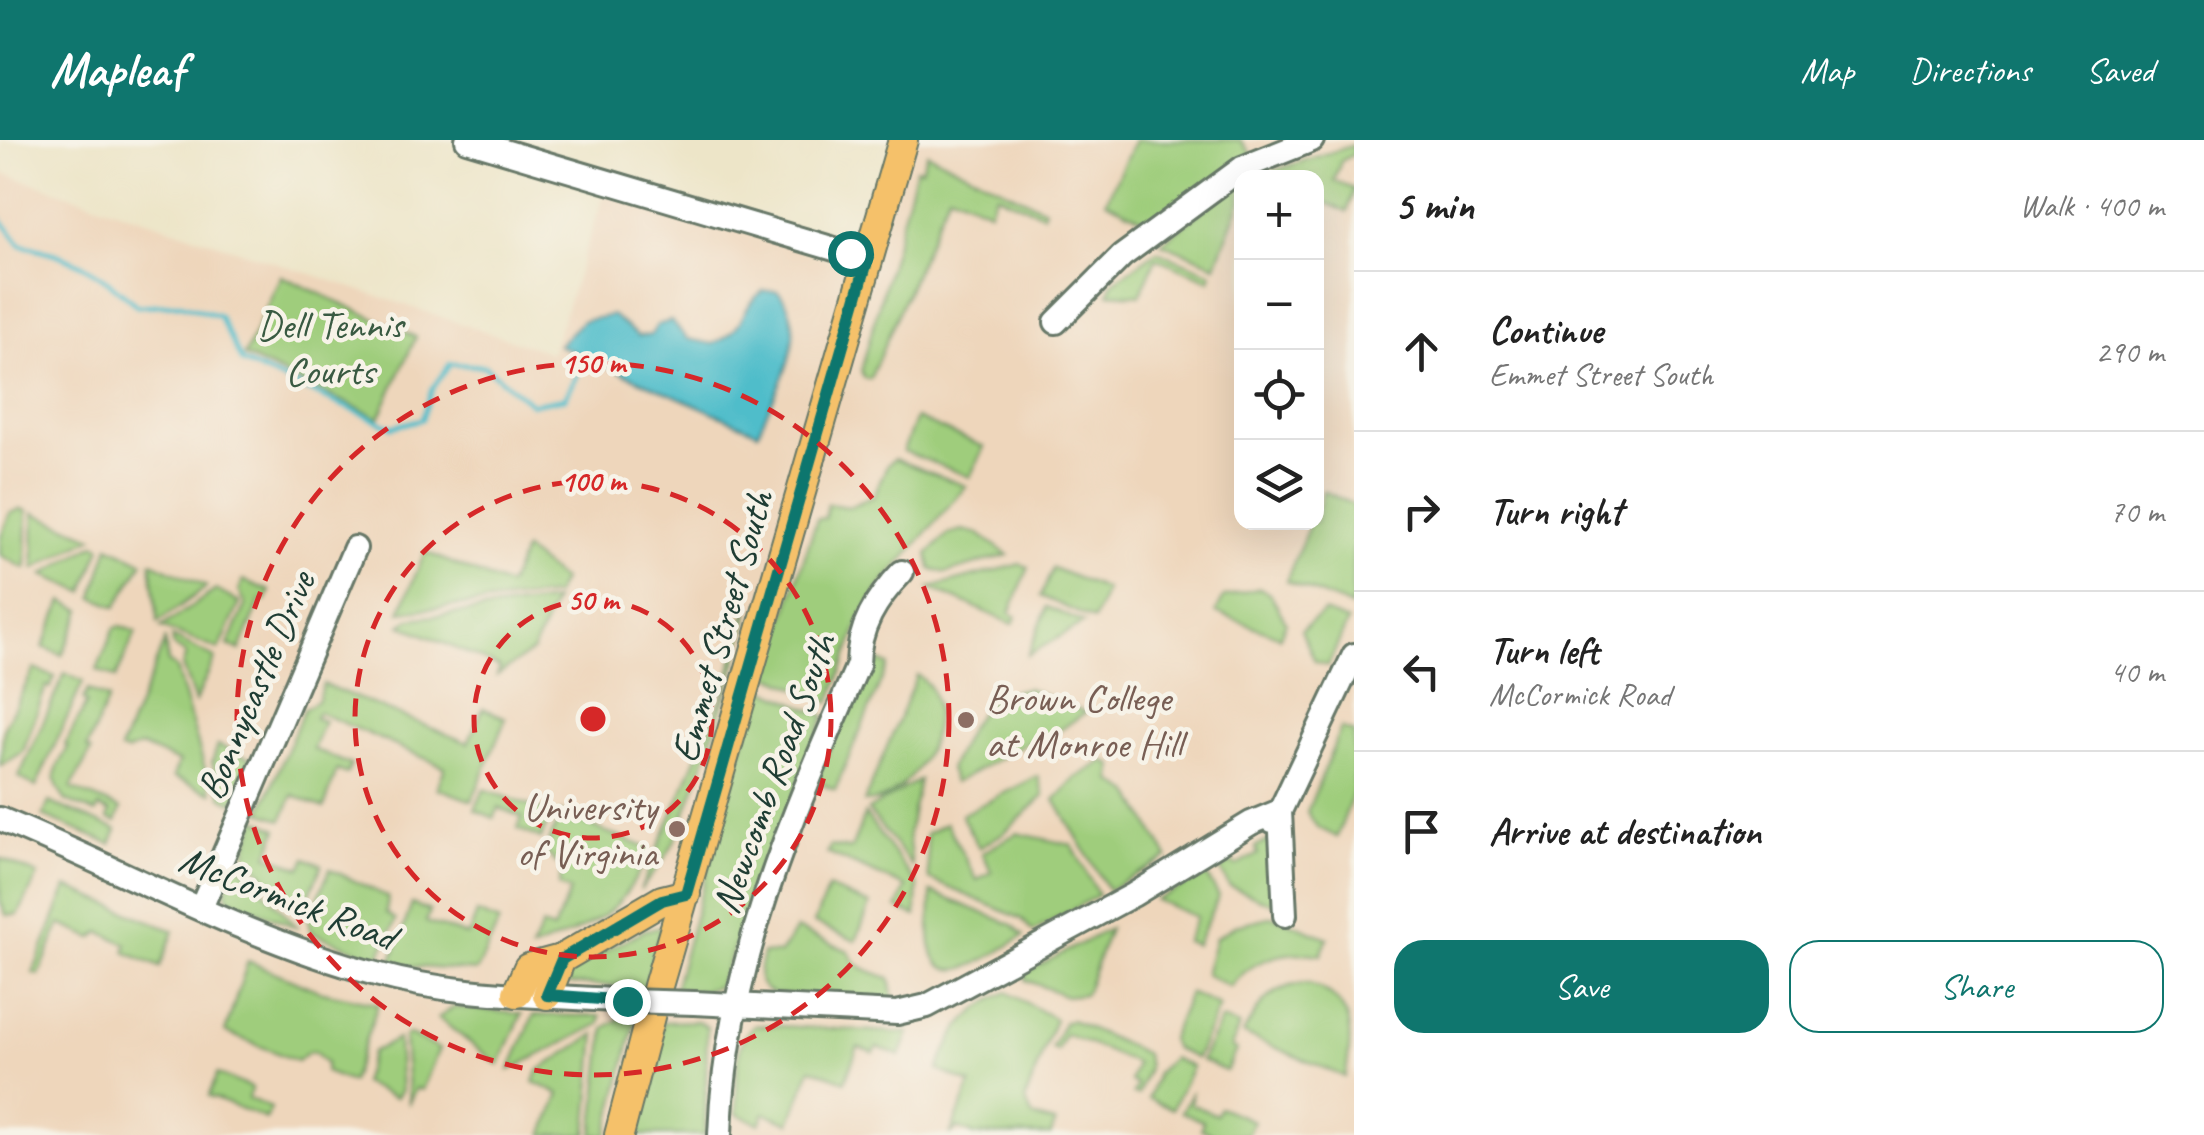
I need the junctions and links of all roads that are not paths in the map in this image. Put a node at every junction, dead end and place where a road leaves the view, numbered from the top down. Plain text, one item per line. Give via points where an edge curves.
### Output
1 (467, 140) edge
2 (902, 140) edge
3 (1312, 140) edge
4 (868, 258) junction
5 (1056, 322) dead end
6 (355, 548) dead end
7 (902, 572) dead end
8 (1354, 655) edge
9 (1280, 811) junction
10 (0, 819) edge
11 (686, 894) junction
12 (201, 908) junction
13 (1286, 914) dead end
14 (562, 959) junction
15 (517, 994) junction
16 (547, 995) junction
17 (732, 1008) junction
18 (619, 1135) edge
19 (720, 1135) edge

1 - 4 street
2 - 4 main road, Emmet Street South
3 - 5 street via 1242,168 1122,256
4 - 11 main road, Emmet Street South
6 - 12 street, Bonnycastle Drive
7 - 17 street, Newcomb Road South via 875,604 858,645 858,666 799,804
8 - 9 street, McCormick Road
9 - 13 street
9 - 17 street, McCormick Road via 1243,842 927,1006 898,1013
10 - 12 street, McCormick Road
11 - 14 main road via 662,900
11 - 18 main road, Emmet Street South
12 - 15 street, McCormick Road via 380,976
14 - 15 main road via 528,968
14 - 16 main road
15 - 16 street, McCormick Road
16 - 17 street, McCormick Road, bridge
17 - 19 street, Newcomb Road South

